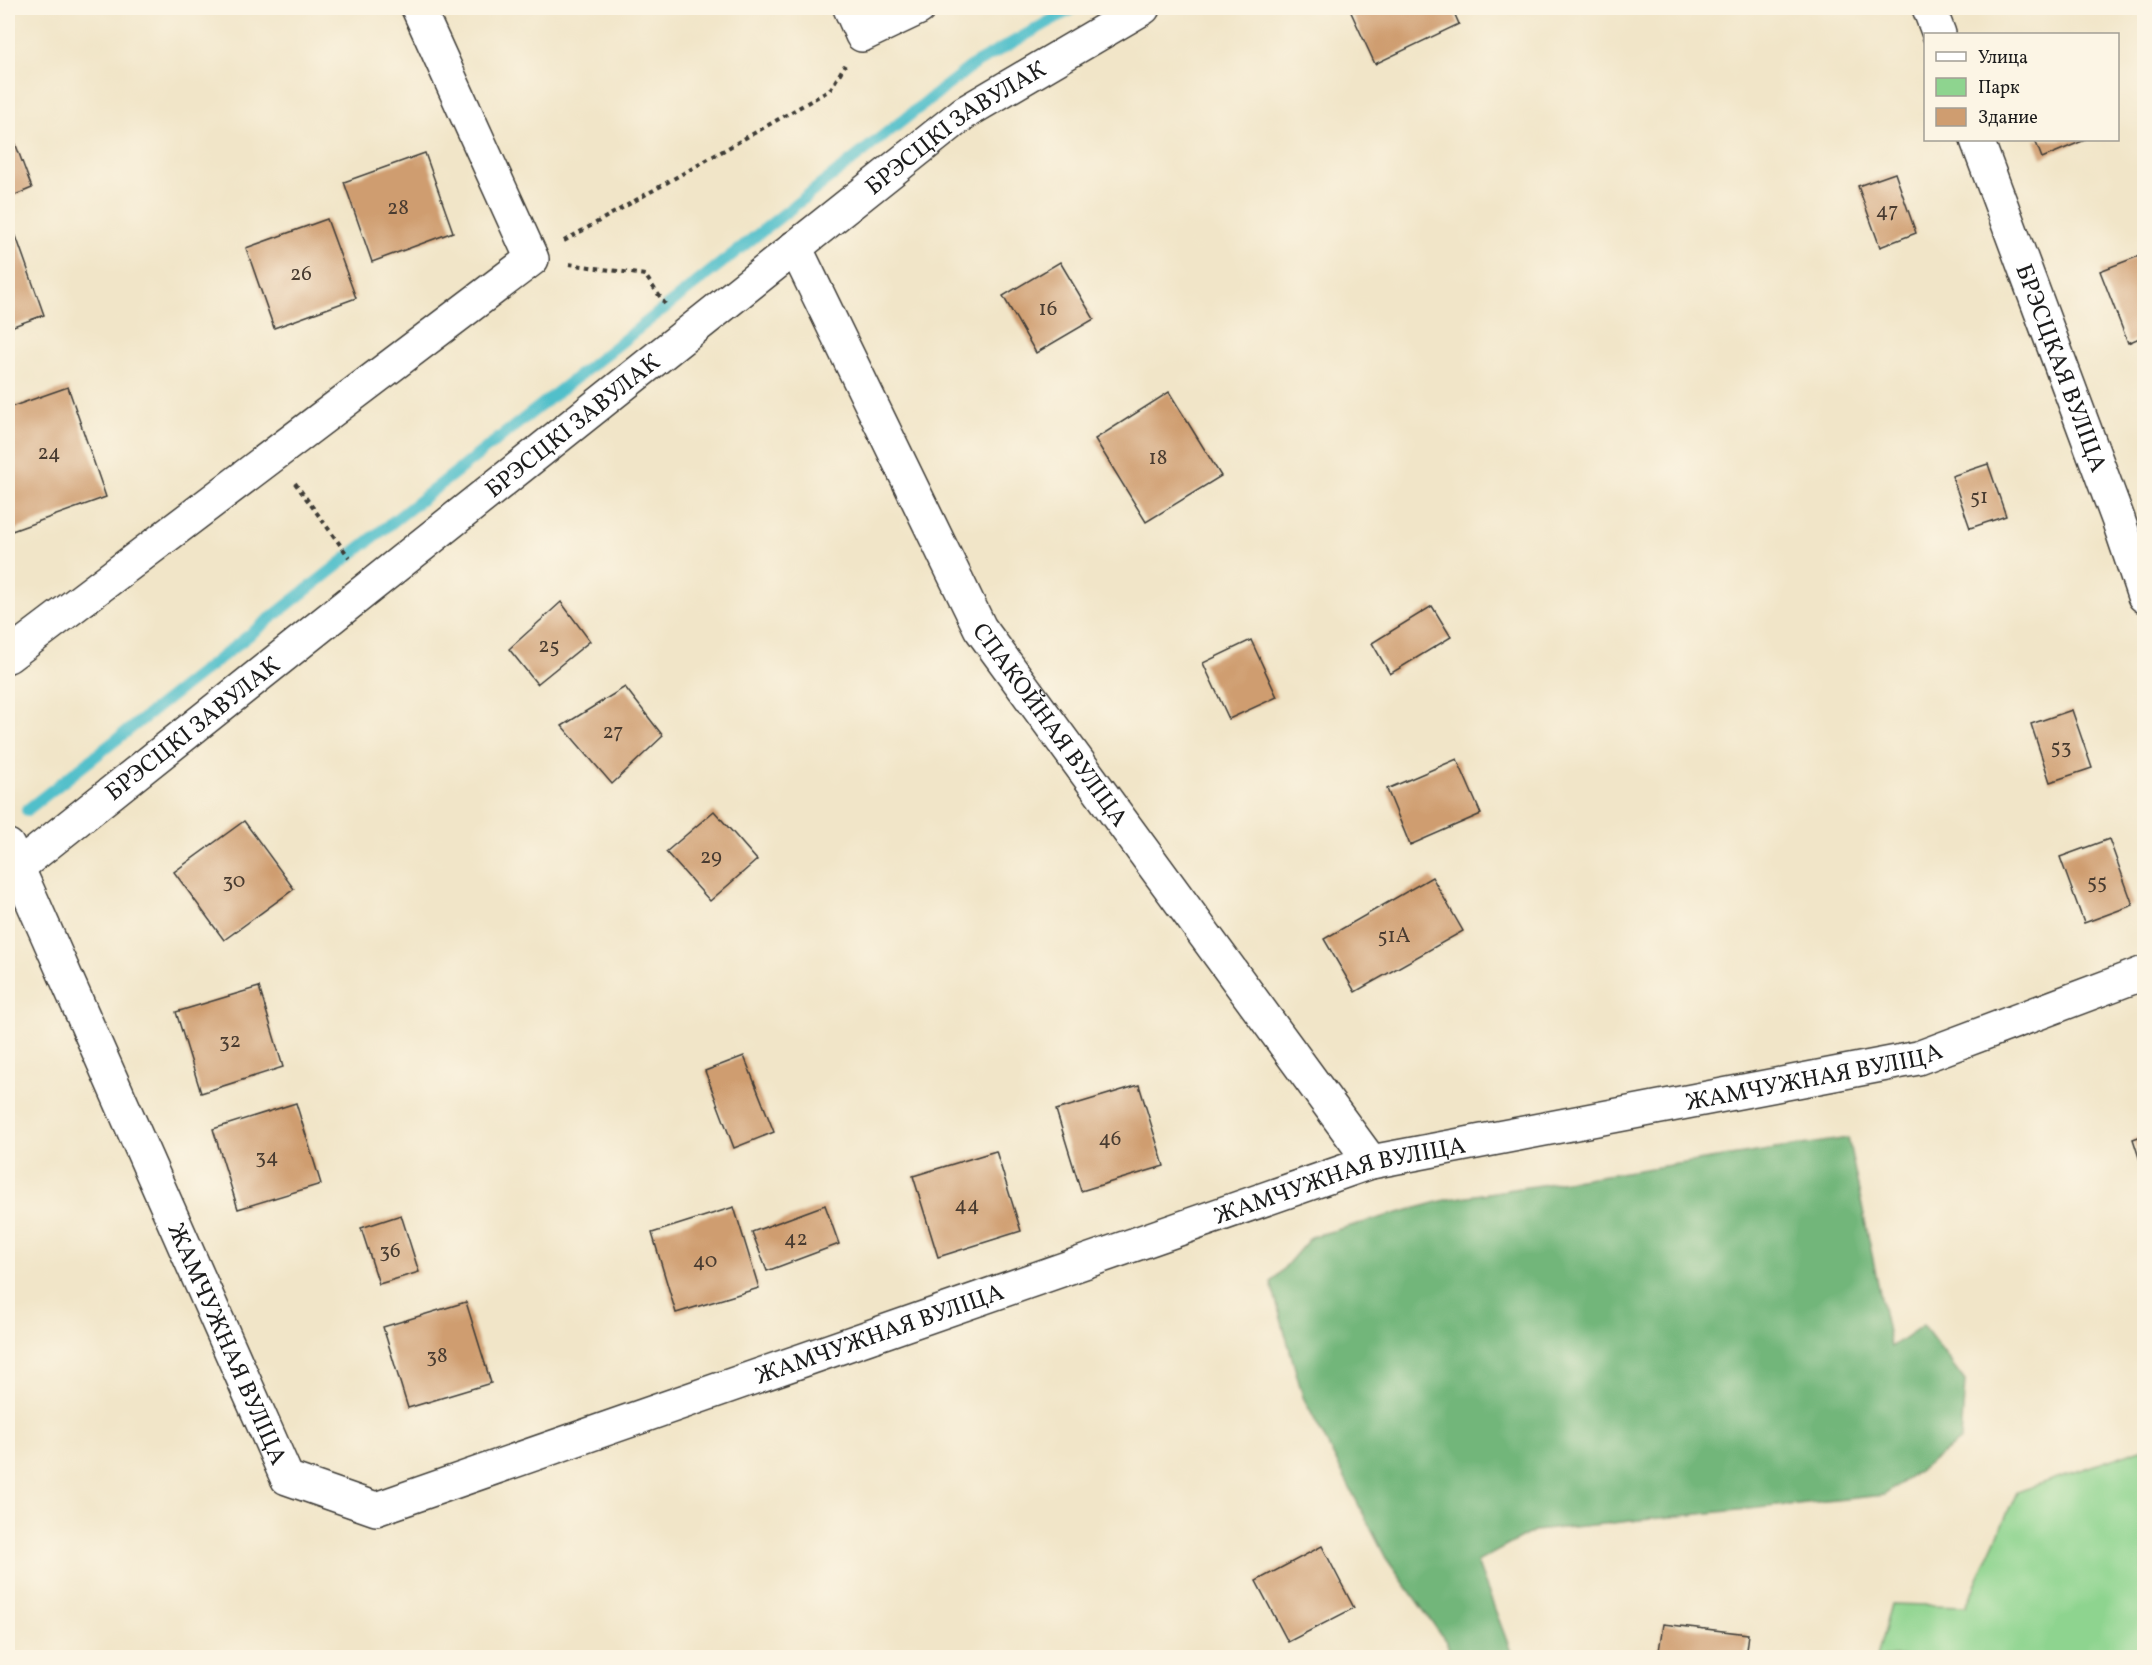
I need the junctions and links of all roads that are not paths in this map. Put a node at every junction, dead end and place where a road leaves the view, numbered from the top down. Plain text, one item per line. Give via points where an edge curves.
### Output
1 (418, 8) edge
2 (919, 8) edge
3 (1143, 8) edge
4 (1929, 8) edge
5 (856, 21) edge
6 (1939, 33) edge
7 (1977, 141) edge
8 (795, 247) junction
9 (2145, 596) edge
10 (8, 656) edge
11 (12, 857) edge
12 (2145, 973) edge
13 (1371, 1162) junction

1 - 10 street via 532,259
2 - 5 street
3 - 8 street, БРЭСЦКІ ЗАВУЛАК via 964,113
4 - 6 street
7 - 9 street, БРЭСЦКАЯ ВУЛІЦА
8 - 11 street, БРЭСЦКІ ЗАВУЛАК via 370,586
8 - 13 street, СПАКОЙНАЯ ВУЛІЦА via 980,628
11 - 13 street, ЖАМЧУЖНАЯ ВУЛІЦА via 287,1478 376,1509
12 - 13 street, ЖАМЧУЖНАЯ ВУЛІЦА via 1918,1058

